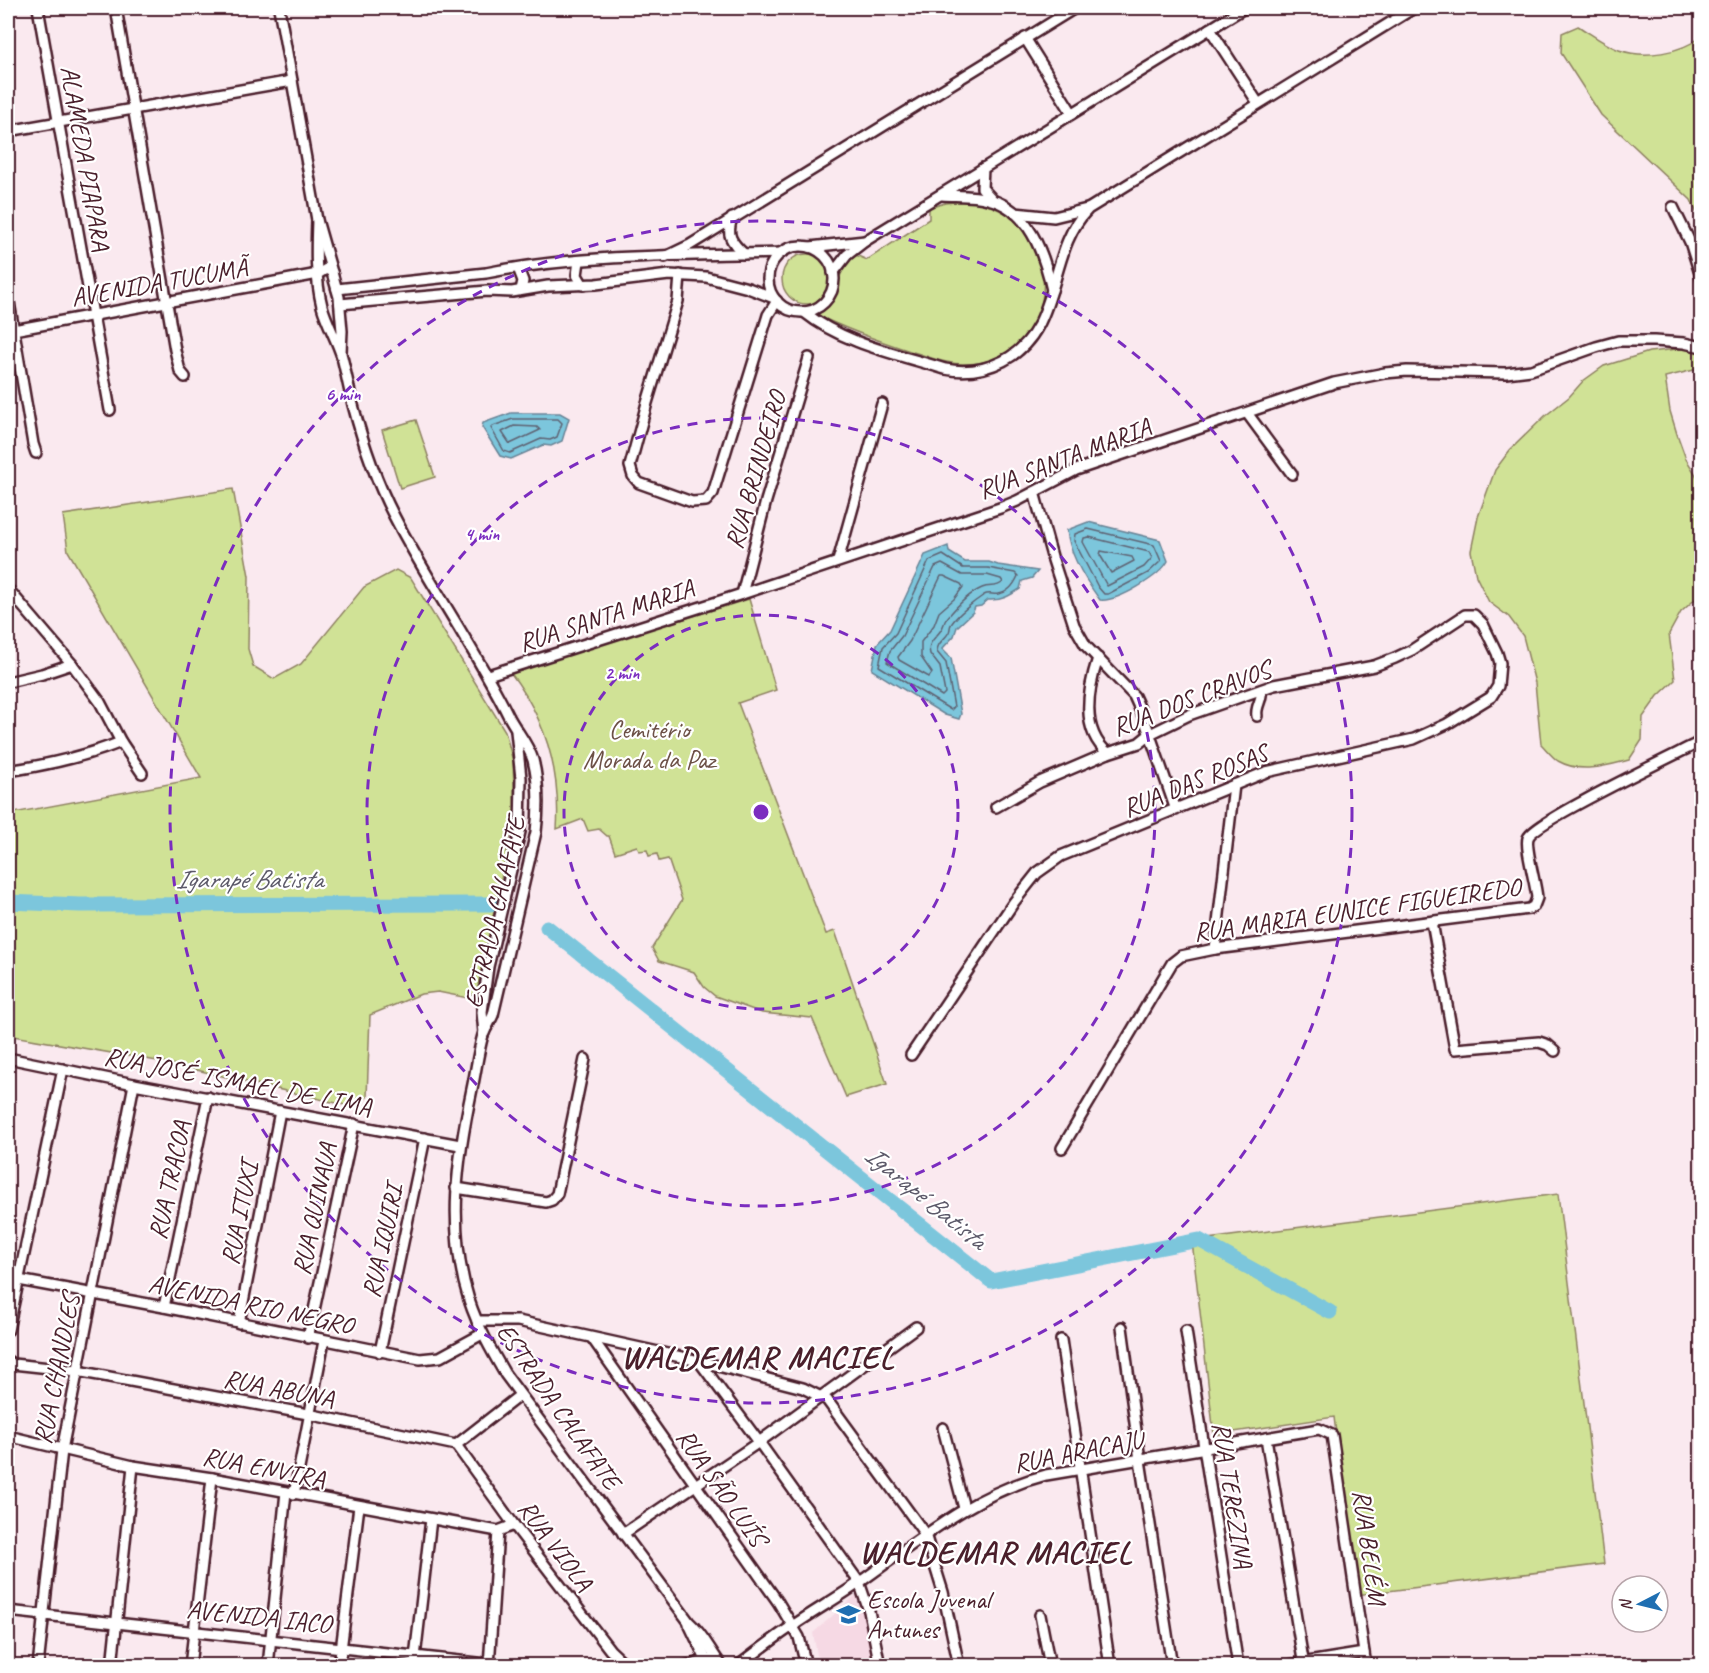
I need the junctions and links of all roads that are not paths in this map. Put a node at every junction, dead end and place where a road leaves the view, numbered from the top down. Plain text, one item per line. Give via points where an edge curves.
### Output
1 (38, 8) edge
2 (116, 8) edge
3 (279, 8) edge
4 (1075, 8) edge
5 (1244, 8) edge
6 (1414, 8) edge
7 (1210, 29) junction
8 (1025, 39) junction
9 (292, 81) junction
10 (1258, 103) junction
11 (134, 108) junction
12 (1072, 113) junction
13 (58, 122) junction
14 (8, 131) edge
15 (982, 168) junction
16 (942, 195) junction
17 (992, 200) junction
18 (1673, 207) dead end
19 (1088, 209) junction
20 (1015, 213) junction
21 (732, 218) junction
22 (317, 220) junction
23 (865, 241) junction
24 (810, 247) junction
25 (781, 253) junction
26 (744, 254) junction
27 (665, 257) junction
28 (579, 261) junction
29 (518, 268) junction
30 (332, 272) junction
31 (833, 273) junction
32 (318, 274) junction
33 (680, 275) junction
34 (1701, 280) edge
35 (583, 285) junction
36 (337, 289) junction
37 (521, 290) junction
38 (1052, 290) junction
39 (8, 296) edge
40 (775, 300) junction
41 (168, 303) junction
42 (341, 310) junction
43 (804, 312) junction
44 (325, 314) junction
45 (92, 315) junction
46 (11, 330) edge
47 (1701, 347) edge
48 (341, 354) junction
49 (809, 358) dead end
50 (185, 377) dead end
51 (882, 404) dead end
52 (110, 410) dead end
53 (1247, 413) junction
54 (36, 453) dead end
55 (1292, 474) dead end
56 (1034, 492) junction
57 (838, 561) junction
58 (8, 589) edge
59 (742, 594) junction
60 (1471, 613) joint
61 (1098, 658) junction
62 (72, 664) junction
63 (488, 675) junction
64 (8, 682) edge
65 (1261, 690) junction
66 (1257, 716) dead end
67 (516, 730) junction
68 (1150, 734) junction
69 (1701, 741) edge
70 (121, 742) junction
71 (1108, 753) junction
72 (8, 771) edge
73 (142, 773) dead end
74 (1234, 785) junction
75 (996, 807) dead end
76 (1176, 810) junction
77 (1432, 922) junction
78 (1215, 949) junction
79 (484, 1034) junction
80 (1555, 1051) dead end
81 (911, 1055) dead end
82 (8, 1058) edge
83 (585, 1059) dead end
84 (63, 1069) junction
85 (134, 1084) junction
86 (208, 1097) junction
87 (280, 1111) junction
88 (354, 1124) junction
89 (425, 1138) junction
90 (460, 1145) junction
91 (1062, 1148) dead end
92 (456, 1188) junction
93 (12, 1279) edge
94 (92, 1294) junction
95 (164, 1307) junction
96 (477, 1321) junction
97 (239, 1323) junction
98 (916, 1327) dead end
99 (1122, 1328) dead end
100 (8, 1330) edge
101 (1186, 1331) dead end
102 (482, 1334) junction
103 (308, 1338) junction
104 (592, 1338) junction
105 (1061, 1340) dead end
106 (324, 1341) junction
107 (380, 1352) junction
108 (699, 1361) junction
109 (10, 1363) edge
110 (77, 1371) junction
111 (520, 1395) junction
112 (822, 1397) junction
113 (308, 1414) junction
114 (943, 1428) dead end
115 (1332, 1435) joint
116 (8, 1436) edge
117 (1266, 1438) junction
118 (759, 1442) junction
119 (456, 1445) junction
120 (1204, 1449) junction
121 (62, 1450) junction
122 (1140, 1460) junction
123 (133, 1466) junction
124 (1079, 1470) junction
125 (212, 1478) junction
126 (695, 1485) junction
127 (290, 1493) junction
128 (359, 1506) junction
129 (964, 1508) junction
130 (431, 1519) junction
131 (514, 1525) junction
132 (498, 1531) junction
133 (623, 1534) junction
134 (925, 1534) junction
135 (859, 1582) junction
136 (8, 1611) edge
137 (44, 1614) junction
138 (1040, 1615) dead end
139 (116, 1623) junction
140 (793, 1625) junction
141 (195, 1631) junction
142 (272, 1639) junction
143 (341, 1646) junction
144 (1364, 1653) junction
145 (414, 1661) edge
146 (713, 1663) edge
147 (490, 1664) edge
148 (1304, 1664) edge
149 (38, 1665) edge
150 (112, 1665) edge
151 (190, 1665) edge
152 (268, 1665) edge
153 (339, 1665) edge
154 (505, 1665) edge
155 (627, 1665) edge
156 (685, 1665) edge
157 (738, 1665) edge
158 (806, 1665) edge
159 (880, 1665) edge
160 (959, 1665) edge
161 (1050, 1665) edge
162 (1110, 1665) edge
163 (1172, 1665) edge
164 (1238, 1665) edge
165 (1283, 1665) edge
166 (1366, 1665) edge

1 - 13 street, ALAMEDA PIAPARA
2 - 11 street
3 - 9 street, ESTRADA CALAFATE
4 - 8 street
5 - 7 street
6 - 10 street
7 - 10 street
7 - 12 street
8 - 12 street
8 - 21 street
9 - 11 street
9 - 22 street, ESTRADA CALAFATE
10 - 19 street
11 - 13 street
11 - 41 street
12 - 15 street
13 - 14 street
13 - 45 street, ALAMEDA PIAPARA
15 - 16 street
15 - 17 street via 982,188
16 - 17 street
16 - 23 street
17 - 20 street
18 - 34 street via 1690,242
19 - 20 street via 1054,217
19 - 38 street via 1073,229
20 - 38 street via 1043,254
21 - 26 street via 730,239
21 - 27 street
22 - 30 street, ESTRADA CALAFATE
22 - 32 street, ESTRADA CALAFATE
23 - 24 street
23 - 31 street
24 - 25 street via 792,247
24 - 31 street via 825,257
25 - 26 street
25 - 40 street via 769,270 768,285
26 - 27 street
27 - 28 street
28 - 29 street
28 - 35 street via 577,274
29 - 36 street
29 - 37 street via 524,281
30 - 32 street, AVENIDA TUCUMÃ via 326,269
30 - 36 street, ESTRADA CALAFATE
31 - 43 street via 829,296 821,305
32 - 41 street, AVENIDA TUCUMÃ
32 - 44 street, ESTRADA CALAFATE
33 - 35 street
33 - 40 street via 723,281
33 - 40 street via 678,301 630,466 635,480 643,486 692,502 702,503 712,493
35 - 37 street
36 - 42 street, ESTRADA CALAFATE
37 - 42 street
38 - 43 street via 1040,327 1023,347 998,364 966,371 945,369 855,341
39 - 46 street
40 - 43 street via 789,310
41 - 45 street, AVENIDA TUCUMÃ
41 - 50 street via 175,350
42 - 44 street via 335,319
42 - 48 street, ESTRADA CALAFATE
44 - 48 street, ESTRADA CALAFATE
45 - 46 street, AVENIDA TUCUMÃ
45 - 52 street, ALAMEDA PIAPARA
46 - 54 street
47 - 53 street, RUA SANTA MARIA via 1626,340 1531,370 1386,373 1334,383
48 - 63 street, ESTRADA CALAFATE via 365,446 394,516
49 - 59 street, RUA BRINDEIRO
51 - 57 street
53 - 55 street
53 - 56 street, RUA SANTA MARIA via 1076,470
56 - 57 street, RUA SANTA MARIA via 1000,508
56 - 61 street via 1070,615 1086,646
57 - 59 street, RUA SANTA MARIA
58 - 62 street
59 - 63 street, RUA SANTA MARIA
60 - 65 street, RUA DOS CRAVOS via 1385,662
60 - 74 street, RUA DAS ROSAS via 1481,621 1500,663 1497,690 1480,705 1424,736 1283,767
61 - 68 street via 1134,696
61 - 71 street via 1089,713 1095,738
62 - 64 street
62 - 70 street via 100,702
63 - 67 street, ESTRADA CALAFATE
65 - 66 street
65 - 68 street, RUA DOS CRAVOS via 1189,715
67 - 79 street, ESTRADA CALAFATE via 521,778 520,832 488,967 482,1012
67 - 79 street, ESTRADA CALAFATE via 529,750 538,794 536,832 493,1015
68 - 71 street, RUA DOS CRAVOS via 1140,742
68 - 76 street
69 - 77 street, RUA MARIA EUNICE FIGUEIREDO via 1533,831 1527,841 1536,892 1534,906
70 - 72 street via 62,761
70 - 73 street
71 - 75 street, RUA DOS CRAVOS via 1040,782
74 - 76 street, RUA DAS ROSAS
74 - 78 street
76 - 81 street, RUA DAS ROSAS via 1044,866 1014,902
77 - 78 street, RUA MARIA EUNICE FIGUEIREDO
77 - 80 street via 1455,1049 1539,1041
78 - 91 street, RUA MARIA EUNICE FIGUEIREDO via 1181,956 1173,963
79 - 90 street, ESTRADA CALAFATE
82 - 84 street, RUA JOSÉ ISMAEL DE LIMA
83 - 92 street via 557,1194 552,1200
84 - 85 street, RUA JOSÉ ISMAEL DE LIMA
84 - 93 street
85 - 86 street, RUA JOSÉ ISMAEL DE LIMA
85 - 94 street, RUA CHANDLES
86 - 87 street, RUA JOSÉ ISMAEL DE LIMA
86 - 95 street, RUA TRACOA
87 - 88 street, RUA JOSÉ ISMAEL DE LIMA
87 - 97 street, RUA ITUXI
88 - 89 street, RUA JOSÉ ISMAEL DE LIMA
88 - 103 street, RUA QUINAUA
89 - 90 street, RUA JOSÉ ISMAEL DE LIMA
89 - 107 street, RUA IQUIRI
90 - 92 street, ESTRADA CALAFATE
92 - 96 street, ESTRADA CALAFATE via 462,1273
93 - 94 street, AVENIDA RIO NEGRO
93 - 100 street
94 - 95 street, AVENIDA RIO NEGRO
94 - 110 street, RUA CHANDLES
95 - 97 street, AVENIDA RIO NEGRO
96 - 102 street, ESTRADA CALAFATE
96 - 104 street via 518,1321
97 - 103 street, AVENIDA RIO NEGRO
98 - 112 street
99 - 122 street
101 - 120 street, RUA TEREZINA
102 - 107 street, AVENIDA RIO NEGRO via 429,1359
102 - 111 street, ESTRADA CALAFATE
103 - 106 street, AVENIDA RIO NEGRO
104 - 108 street
104 - 126 street, RUA SÃO LUÍS
105 - 124 street
106 - 107 street, AVENIDA RIO NEGRO
106 - 113 street
108 - 112 street via 803,1388
108 - 118 street
109 - 110 street, RUA ABUNA
110 - 113 street, RUA ABUNA
110 - 121 street, RUA CHANDLES
111 - 119 street
111 - 133 street, ESTRADA CALAFATE
112 - 118 street
112 - 134 street
113 - 119 street, RUA ABUNA
113 - 127 street
114 - 129 street
115 - 117 street, RUA ARACAJU via 1319,1429
115 - 144 street, RUA BELÉM
116 - 121 street, RUA ENVIRA
117 - 120 street, RUA ARACAJU
117 - 148 street
118 - 126 street
118 - 135 street
119 - 131 street, RUA VIOLA
120 - 122 street, RUA ARACAJU
120 - 164 street, RUA TEREZINA
121 - 123 street, RUA ENVIRA
121 - 137 street, RUA CHANDLES
122 - 124 street, RUA ARACAJU
122 - 163 street
123 - 125 street, RUA ENVIRA
123 - 139 street
124 - 129 street, RUA ARACAJU via 1023,1481
124 - 162 street
125 - 127 street, RUA ENVIRA
125 - 141 street
126 - 133 street
126 - 140 street, RUA SÃO LUÍS
127 - 128 street, RUA ENVIRA
127 - 142 street
128 - 130 street, RUA ENVIRA
128 - 143 street
129 - 134 street, RUA ARACAJU
130 - 132 street, RUA ENVIRA
130 - 145 street
131 - 132 street
131 - 155 street, RUA VIOLA via 610,1650
132 - 147 street
133 - 146 street, ESTRADA CALAFATE
134 - 135 street, RUA ARACAJU
134 - 160 street
135 - 140 street, RUA ARACAJU
135 - 159 street via 870,1611
136 - 137 street, AVENIDA IACO
137 - 139 street, AVENIDA IACO
137 - 149 street, RUA CHANDLES
138 - 161 street
139 - 141 street, AVENIDA IACO
139 - 150 street
140 - 157 street, RUA ARACAJU
140 - 158 street, RUA SÃO LUÍS
141 - 142 street, AVENIDA IACO
141 - 151 street
142 - 143 street, AVENIDA IACO
142 - 152 street
143 - 145 street, AVENIDA IACO
143 - 153 street
144 - 148 street
144 - 166 street, RUA BELÉM
145 - 147 street, AVENIDA IACO
146 - 156 street
147 - 154 street, AVENIDA IACO
148 - 165 street

